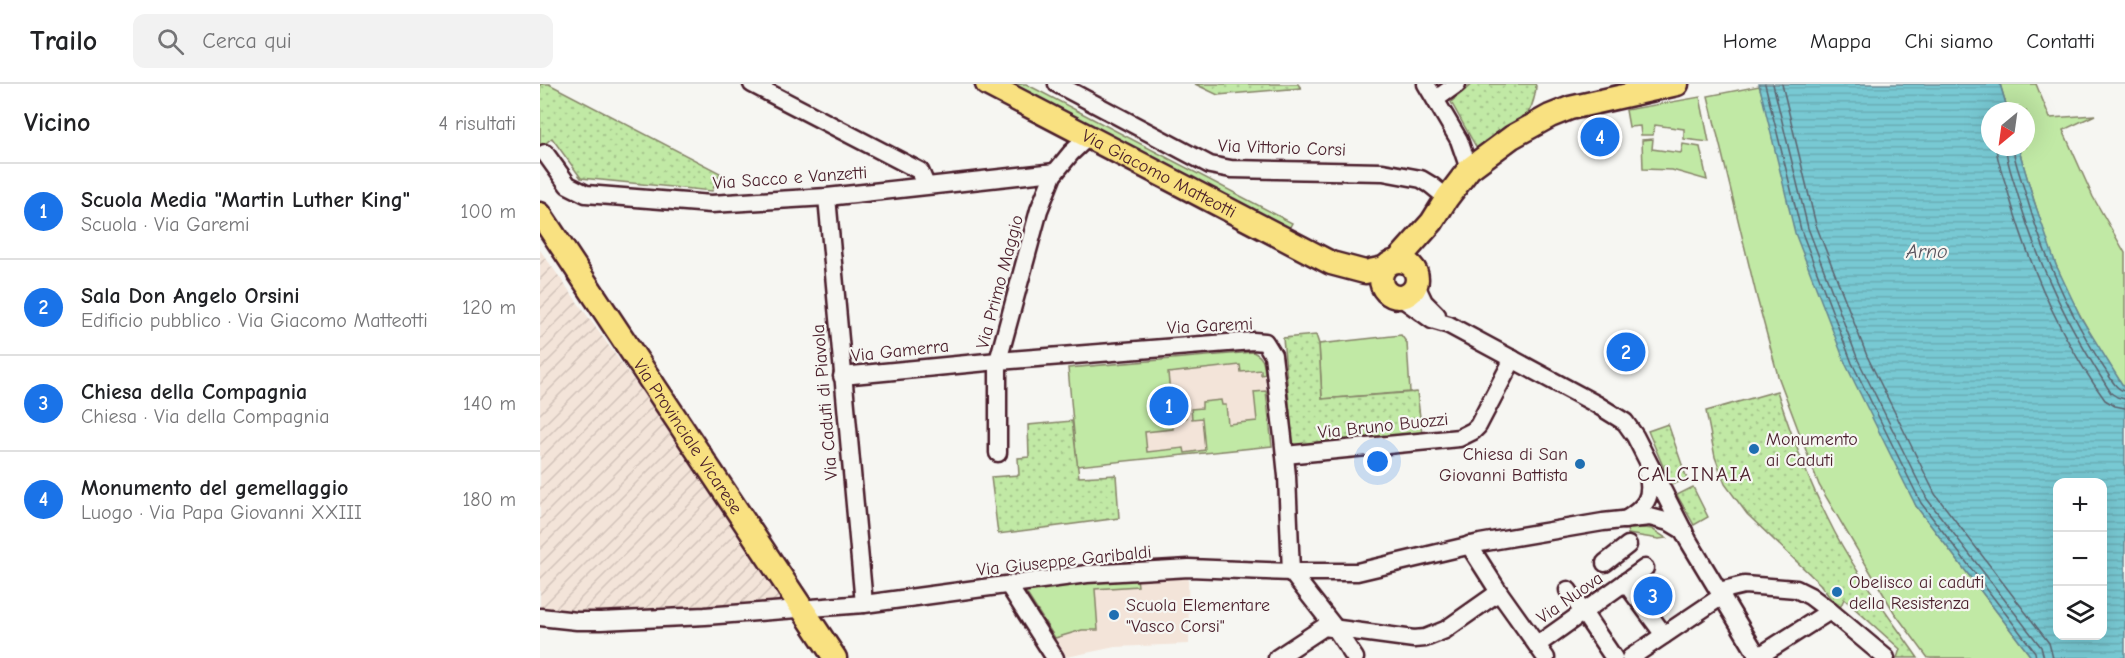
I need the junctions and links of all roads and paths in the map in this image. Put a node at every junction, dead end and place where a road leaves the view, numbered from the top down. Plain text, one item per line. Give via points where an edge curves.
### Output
1 (752, 84) edge
2 (987, 84) edge
3 (1057, 84) edge
4 (1425, 84) edge
5 (1456, 84) edge
6 (1677, 84) edge
7 (1436, 99) junction
8 (1088, 137) junction
9 (545, 153) dead end
10 (1469, 169) junction
11 (1055, 172) junction
12 (926, 184) junction
13 (827, 197) junction
14 (1447, 198) junction
15 (540, 214) edge
16 (1399, 279) junction
17 (1513, 359) junction
18 (998, 361) junction
19 (842, 376) junction
20 (1640, 445) junction
21 (998, 453) dead end
22 (1285, 455) junction
23 (1624, 521) junction
24 (1684, 531) junction
25 (1469, 545) junction
26 (1628, 545) dead end
27 (1605, 563) dead end
28 (1645, 568) dead end
29 (1291, 572) junction
30 (1625, 582) junction
31 (1009, 586) junction
32 (1568, 590) dead end
33 (1499, 592) junction
34 (1721, 594) junction
35 (864, 604) junction
36 (804, 609) junction
37 (1830, 610) junction
38 (1582, 612) junction
39 (540, 617) edge
40 (1335, 628) junction
41 (1664, 635) junction
42 (1541, 652) edge
43 (835, 658) edge
44 (1055, 658) edge
45 (1277, 658) edge
46 (1355, 658) edge
47 (1614, 658) edge
48 (1630, 658) edge
49 (1758, 658) edge
50 (1886, 658) edge

1 - 12 street via 920,171
2 - 8 main road, Via Giacomo Matteotti
3 - 14 street, Via Vittorio Corsi via 1210,165 1231,169 1383,172 1421,179
4 - 7 street
5 - 7 street
6 - 10 main road via 1558,112 1512,137
7 - 10 street via 1459,140
8 - 11 street, Via Primo Maggio
8 - 16 main road, Via Giacomo Matteotti via 1353,277
9 - 13 street, Via Sacco e Vanzetti via 568,185 586,194 711,204
10 - 14 main road
11 - 12 street, Via Sacco e Vanzetti
11 - 18 street, Via Primo Maggio via 1039,210
12 - 13 street, Via Sacco e Vanzetti
13 - 19 street, Via Caduti di Piavola
14 - 16 main road
15 - 36 main road, Via Provinciale Vicarese
16 - 17 street via 1449,326
17 - 20 street via 1625,422
17 - 22 street, Via Bruno Buozzi via 1478,426 1459,438
18 - 19 street, Via Gamerra
18 - 21 street, Via Primo Maggio
18 - 22 street, Via Garemi via 1265,342 1274,355
19 - 35 street, Via Caduti di Piavola
20 - 23 street via 1651,492 1637,513
20 - 24 street
22 - 29 street, Via Garemi
23 - 24 street, Via Giuseppe Garibaldi via 1650,517
23 - 25 street, Via Giuseppe Garibaldi
24 - 34 street
25 - 29 street, Via Giuseppe Garibaldi via 1357,572
25 - 33 street
26 - 27 street
28 - 30 street, Via Nuova
29 - 31 street, Via Giuseppe Garibaldi via 1189,568 1087,574
29 - 40 street
30 - 38 street, Via Nuova
30 - 41 street
31 - 35 street, Via Giuseppe Garibaldi
31 - 44 street
32 - 38 street
33 - 40 street via 1445,630 1425,638
33 - 42 street
34 - 37 street via 1744,585 1796,589
34 - 41 street
34 - 49 street
35 - 36 street, Via Giuseppe Garibaldi
36 - 39 street, Via Giuseppe Garibaldi via 601,621
36 - 43 main road, Via Provinciale Vicarese
37 - 49 street
37 - 50 street
38 - 42 street, Via Nuova
38 - 47 street
40 - 45 street via 1324,627
40 - 46 street
41 - 48 street

